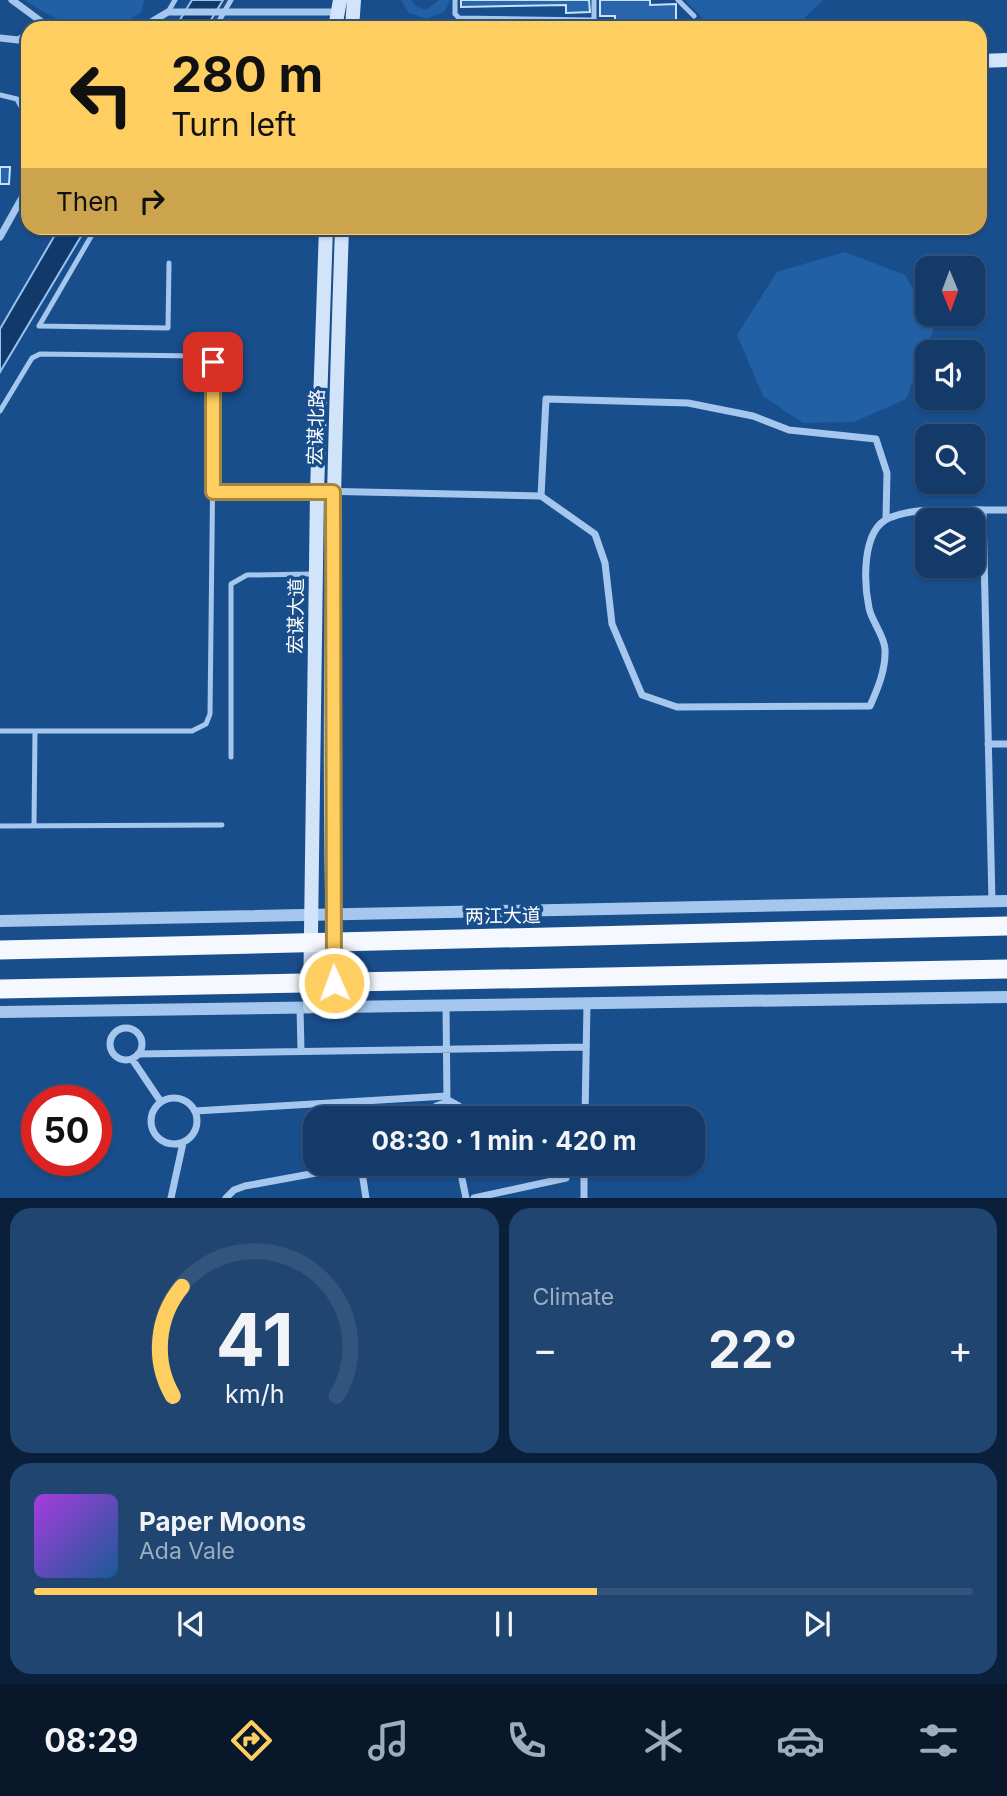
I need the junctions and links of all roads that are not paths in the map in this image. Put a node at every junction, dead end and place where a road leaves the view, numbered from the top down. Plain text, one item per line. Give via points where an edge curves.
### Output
1 (12, 0) edge
2 (175, 0) edge
3 (231, 0) edge
4 (354, 0) edge
5 (455, 0) edge
6 (594, 0) edge
7 (678, 0) edge
8 (338, 6) edge
9 (168, 12) junction
10 (224, 12) junction
11 (694, 16) dead end
12 (594, 20) joint
13 (31, 21) edge
14 (153, 21) edge
15 (219, 21) edge
16 (352, 21) edge
17 (0, 38) edge
18 (21, 38) edge
19 (987, 51) edge
20 (1007, 51) edge
21 (1007, 60) edge
22 (987, 61) edge
23 (0, 95) edge
24 (21, 107) edge
25 (21, 200) edge
26 (92, 235) edge
27 (326, 235) edge
28 (342, 235) edge
29 (0, 237) edge
30 (169, 263) dead end
31 (0, 411) edge
32 (317, 491) junction
33 (213, 492) junction
34 (333, 492) junction
35 (541, 496) junction
36 (1007, 510) edge
37 (985, 511) edge
38 (915, 512) edge
39 (886, 519) junction
40 (316, 574) junction
41 (984, 578) edge
42 (1, 730) edge
43 (35, 731) junction
44 (988, 744) junction
45 (1007, 744) edge
46 (231, 757) dead end
47 (222, 825) dead end
48 (0, 826) edge
49 (34, 826) junction
50 (1007, 901) edge
51 (992, 902) junction
52 (332, 914) junction
53 (311, 915) junction
54 (0, 921) edge
55 (1007, 926) edge
56 (311, 943) junction
57 (333, 943) junction
58 (0, 950) edge
59 (1007, 969) edge
60 (310, 983) junction
61 (334, 983) junction
62 (0, 989) edge
63 (1007, 997) edge
64 (587, 1003) junction
65 (446, 1004) junction
66 (305, 1006) junction
67 (335, 1006) junction
68 (123, 1010) junction
69 (0, 1012) edge
70 (123, 1028) junction
71 (586, 1047) junction
72 (446, 1049) junction
73 (300, 1051) junction
74 (135, 1057) junction
75 (447, 1099) junction
76 (161, 1102) junction
77 (437, 1106) edge
78 (459, 1106) edge
79 (585, 1106) edge
80 (195, 1111) junction
81 (183, 1143) junction
82 (303, 1176) edge
83 (364, 1176) edge
84 (461, 1176) edge
85 (584, 1176) edge
86 (566, 1178) dead end
87 (172, 1198) edge
88 (226, 1198) edge
89 (366, 1198) edge
90 (466, 1198) edge
91 (474, 1198) edge
92 (584, 1198) edge

1 - 13 street
2 - 9 lane
3 - 10 lane
4 - 16 main road
5 - 12 lane via 459,18
6 - 12 lane
7 - 11 lane
8 - 10 street
9 - 10 street
9 - 14 street
10 - 15 lane
17 - 18 street
19 - 20 main road
21 - 22 main road
23 - 24 lane via 17,99
25 - 29 street
26 - 30 lane via 39,326 169,328
27 - 32 main road, 宏谋大道
28 - 34 main road, 宏谋北路
31 - 33 lane via 35,356 206,356 214,365
32 - 33 lane
32 - 34 street
32 - 40 main road, 宏谋大道
33 - 43 lane via 210,714 206,724 192,731
34 - 35 street
34 - 52 main road, 宏谋北路
35 - 39 street via 546,399 688,404 753,415 789,430 876,439 887,473
35 - 39 street via 595,534 605,563 612,624 642,695 677,707 870,706 881,682 885,647 869,608 866,567 871,539
36 - 37 street
38 - 39 street
40 - 46 lane via 247,575 231,584
40 - 53 main road, 宏谋大道
41 - 44 street
42 - 43 lane
43 - 49 lane
44 - 45 street
44 - 51 street
47 - 49 lane
48 - 49 lane
50 - 51 street
51 - 52 street
52 - 53 street
52 - 57 main road, 宏谋北路
53 - 54 street
53 - 56 main road, 宏谋大道
55 - 57 highway, 两江大道
56 - 57 highway, 两江大道
56 - 58 highway, 两江大道
56 - 60 main road, 宏谋大道
57 - 61 main road, 宏谋北路
59 - 61 highway
60 - 61 highway
60 - 62 highway
60 - 66 main road, 宏谋大道
61 - 67 main road, 宏谋北路
63 - 64 street
64 - 65 street
64 - 71 street
65 - 67 street
65 - 72 street
66 - 67 street
66 - 68 street
66 - 73 street
68 - 69 street
68 - 70 street
70 - 74 street via 134,1029 141,1037 142,1047
70 - 74 street via 114,1032 110,1048 116,1057
71 - 72 street
71 - 79 street
72 - 73 street
72 - 75 street
73 - 74 street
74 - 76 street
75 - 77 street
75 - 78 street
75 - 80 street
76 - 80 street via 184,1100
76 - 81 street via 152,1114 152,1129 161,1141
80 - 81 street via 197,1126
81 - 87 street
82 - 88 street via 245,1186
83 - 89 street
84 - 90 street
85 - 92 street
86 - 91 street

